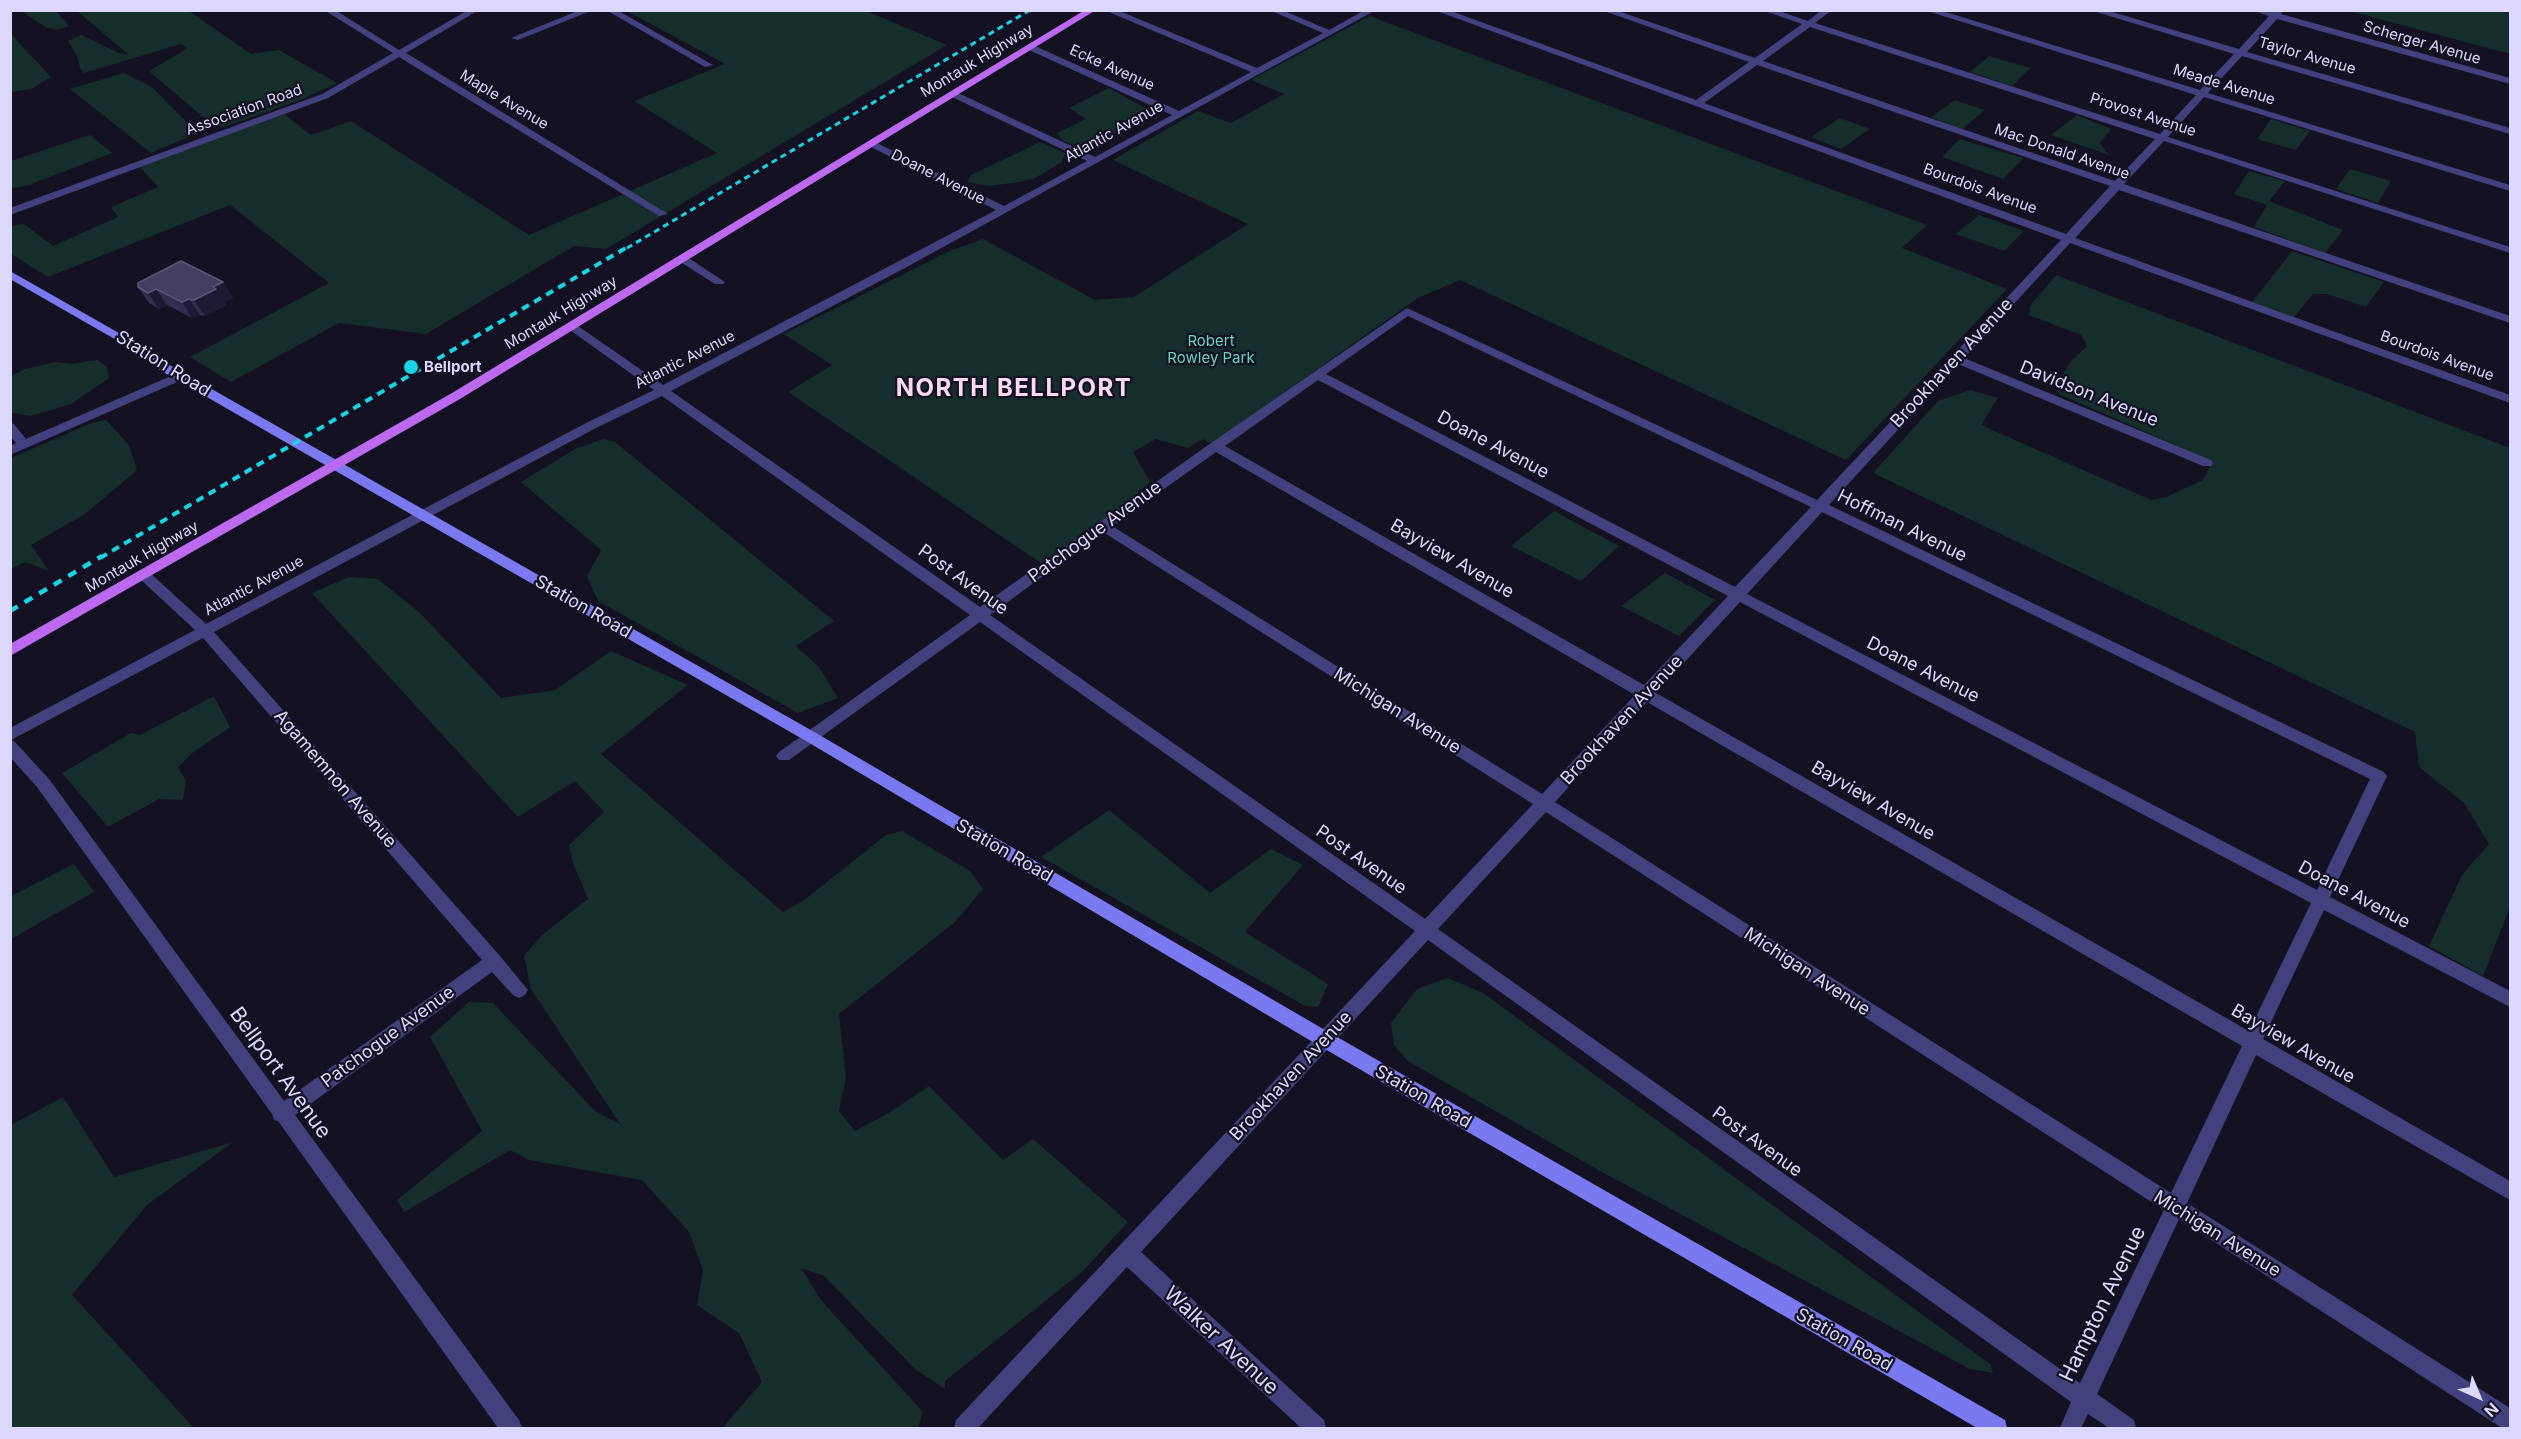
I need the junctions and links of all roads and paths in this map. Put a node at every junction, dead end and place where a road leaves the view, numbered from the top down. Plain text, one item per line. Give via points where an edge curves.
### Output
1 (328, 10) edge
2 (475, 10) edge
3 (589, 10) edge
4 (610, 10) edge
5 (1092, 10) edge
6 (1108, 10) edge
7 (1273, 10) edge
8 (1372, 10) edge
9 (1438, 10) edge
10 (1605, 10) edge
11 (1766, 10) edge
12 (1828, 10) edge
13 (1928, 10) edge
14 (2094, 10) edge
15 (2256, 10) edge
16 (2277, 13) edge
17 (1808, 24) junction
18 (1330, 33) junction
19 (515, 38) dead end
20 (1032, 48) junction
21 (398, 53) junction
22 (2241, 53) junction
23 (1756, 62) junction
24 (708, 65) dead end
25 (1258, 72) junction
26 (2511, 81) edge
27 (2203, 94) junction
28 (955, 95) junction
29 (1698, 103) junction
30 (1180, 115) junction
31 (2511, 131) edge
32 (2163, 137) junction
33 (872, 144) junction
34 (1096, 161) junction
35 (2117, 186) junction
36 (2511, 188) edge
37 (1004, 210) junction
38 (11, 211) edge
39 (663, 214) dead end
40 (2069, 238) junction
41 (2511, 250) edge
42 (683, 259) junction
43 (10, 274) edge
44 (718, 282) dead end
45 (1407, 311) joint
46 (2511, 320) edge
47 (571, 326) junction
48 (1956, 359) junction
49 (1318, 375) junction
50 (180, 376) junction
51 (664, 390) junction
52 (2511, 399) edge
53 (10, 427) edge
54 (24, 445) junction
55 (1215, 446) junction
56 (10, 451) edge
57 (2207, 463) dead end
58 (336, 465) junction
59 (1820, 506) junction
60 (422, 515) junction
61 (1103, 526) junction
62 (144, 575) junction
63 (1737, 595) junction
64 (979, 616) junction
65 (205, 631) junction
66 (10, 651) edge
67 (1647, 693) junction
68 (10, 735) edge
69 (811, 737) junction
70 (10, 746) edge
71 (784, 756) dead end
72 (2379, 776) joint
73 (1544, 803) junction
74 (2322, 900) junction
75 (1427, 930) junction
76 (494, 961) junction
77 (519, 990) dead end
78 (2511, 999) edge
79 (1325, 1040) junction
80 (2253, 1044) junction
81 (281, 1114) junction
82 (2511, 1191) edge
83 (2175, 1207) junction
84 (1126, 1253) junction
85 (2082, 1399) junction
86 (2511, 1420) edge
87 (511, 1428) edge
88 (964, 1428) edge
89 (1316, 1428) edge
90 (1997, 1428) edge
91 (2070, 1428) edge
92 (2126, 1428) edge

1 - 21 street, Maple Avenue
2 - 21 street, Association Road
3 - 19 street
4 - 24 street
5 - 20 main road, Montauk Highway
6 - 25 street
7 - 18 street
8 - 18 street, Atlantic Avenue
9 - 29 street, Bourdois Avenue
10 - 23 street, Mac Donald Avenue
11 - 17 street, Provost Avenue
12 - 17 street
13 - 27 street, Meade Avenue
14 - 22 street, Taylor Avenue
15 - 16 street, Scherger Avenue
16 - 22 street, Brookhaven Avenue
16 - 26 street, Scherger Avenue
17 - 23 street
17 - 32 street, Provost Avenue
18 - 25 street, Atlantic Avenue
20 - 28 main road, Montauk Highway
20 - 30 street, Ecke Avenue
21 - 38 street, Association Road via 325,96
21 - 39 street, Maple Avenue
22 - 27 street, Brookhaven Avenue
22 - 31 street, Taylor Avenue
23 - 29 street
23 - 35 street, Mac Donald Avenue
25 - 30 street, Atlantic Avenue
27 - 32 street, Brookhaven Avenue
27 - 36 street, Meade Avenue
28 - 33 main road, Montauk Highway
28 - 34 street
29 - 40 street, Bourdois Avenue
30 - 34 street, Atlantic Avenue
32 - 35 street, Brookhaven Avenue
32 - 41 street, Provost Avenue
33 - 37 street, Doane Avenue
33 - 42 main road, Montauk Highway
34 - 37 street, Atlantic Avenue
35 - 40 street, Brookhaven Avenue
35 - 46 street, Mac Donald Avenue
37 - 51 street, Atlantic Avenue
40 - 48 street, Brookhaven Avenue
40 - 52 street, Bourdois Avenue
42 - 44 street
42 - 47 main road, Montauk Highway
43 - 50 main road, Station Road
45 - 49 street, Patchogue Avenue
45 - 59 street, Hoffman Avenue
47 - 51 street, Post Avenue
47 - 58 main road, Montauk Highway
48 - 57 street, Davidson Avenue
48 - 59 street, Brookhaven Avenue
49 - 55 street, Patchogue Avenue
49 - 63 street, Doane Avenue
50 - 54 street
50 - 58 main road, Station Road
51 - 60 street, Atlantic Avenue
51 - 64 street, Post Avenue
53 - 54 street
54 - 56 street
55 - 61 street, Patchogue Avenue
55 - 67 street, Bayview Avenue
58 - 60 main road, Station Road
58 - 62 main road, Montauk Highway
59 - 63 street, Brookhaven Avenue
59 - 72 street, Hoffman Avenue
60 - 65 street, Atlantic Avenue
60 - 69 main road, Station Road
61 - 64 street, Patchogue Avenue
61 - 73 street, Michigan Avenue
62 - 65 street, Agamemnon Avenue
62 - 66 main road, Montauk Highway
63 - 67 street, Brookhaven Avenue
63 - 74 street, Doane Avenue
64 - 69 street, Patchogue Avenue
64 - 75 street, Post Avenue
65 - 68 street, Atlantic Avenue
65 - 76 street, Agamemnon Avenue
67 - 73 street, Brookhaven Avenue
67 - 80 street, Bayview Avenue
69 - 71 street, Patchogue Avenue
69 - 79 main road, Station Road
70 - 81 street, Bellport Avenue via 43,783
72 - 74 street, Hampton Avenue
73 - 75 street, Brookhaven Avenue
73 - 83 street, Michigan Avenue
74 - 78 street, Doane Avenue
74 - 80 street, Hampton Avenue
75 - 79 street, Brookhaven Avenue
75 - 85 street, Post Avenue
76 - 77 street, Agamemnon Avenue
76 - 81 street, Patchogue Avenue
79 - 84 street, Brookhaven Avenue
79 - 90 main road, Station Road
80 - 82 street, Bayview Avenue
80 - 83 street, Hampton Avenue
81 - 87 street, Bellport Avenue
83 - 85 street, Hampton Avenue
83 - 86 street, Michigan Avenue
84 - 88 street, Brookhaven Avenue
84 - 89 street, Walker Avenue
85 - 91 street, Hampton Avenue
85 - 92 street, Post Avenue

